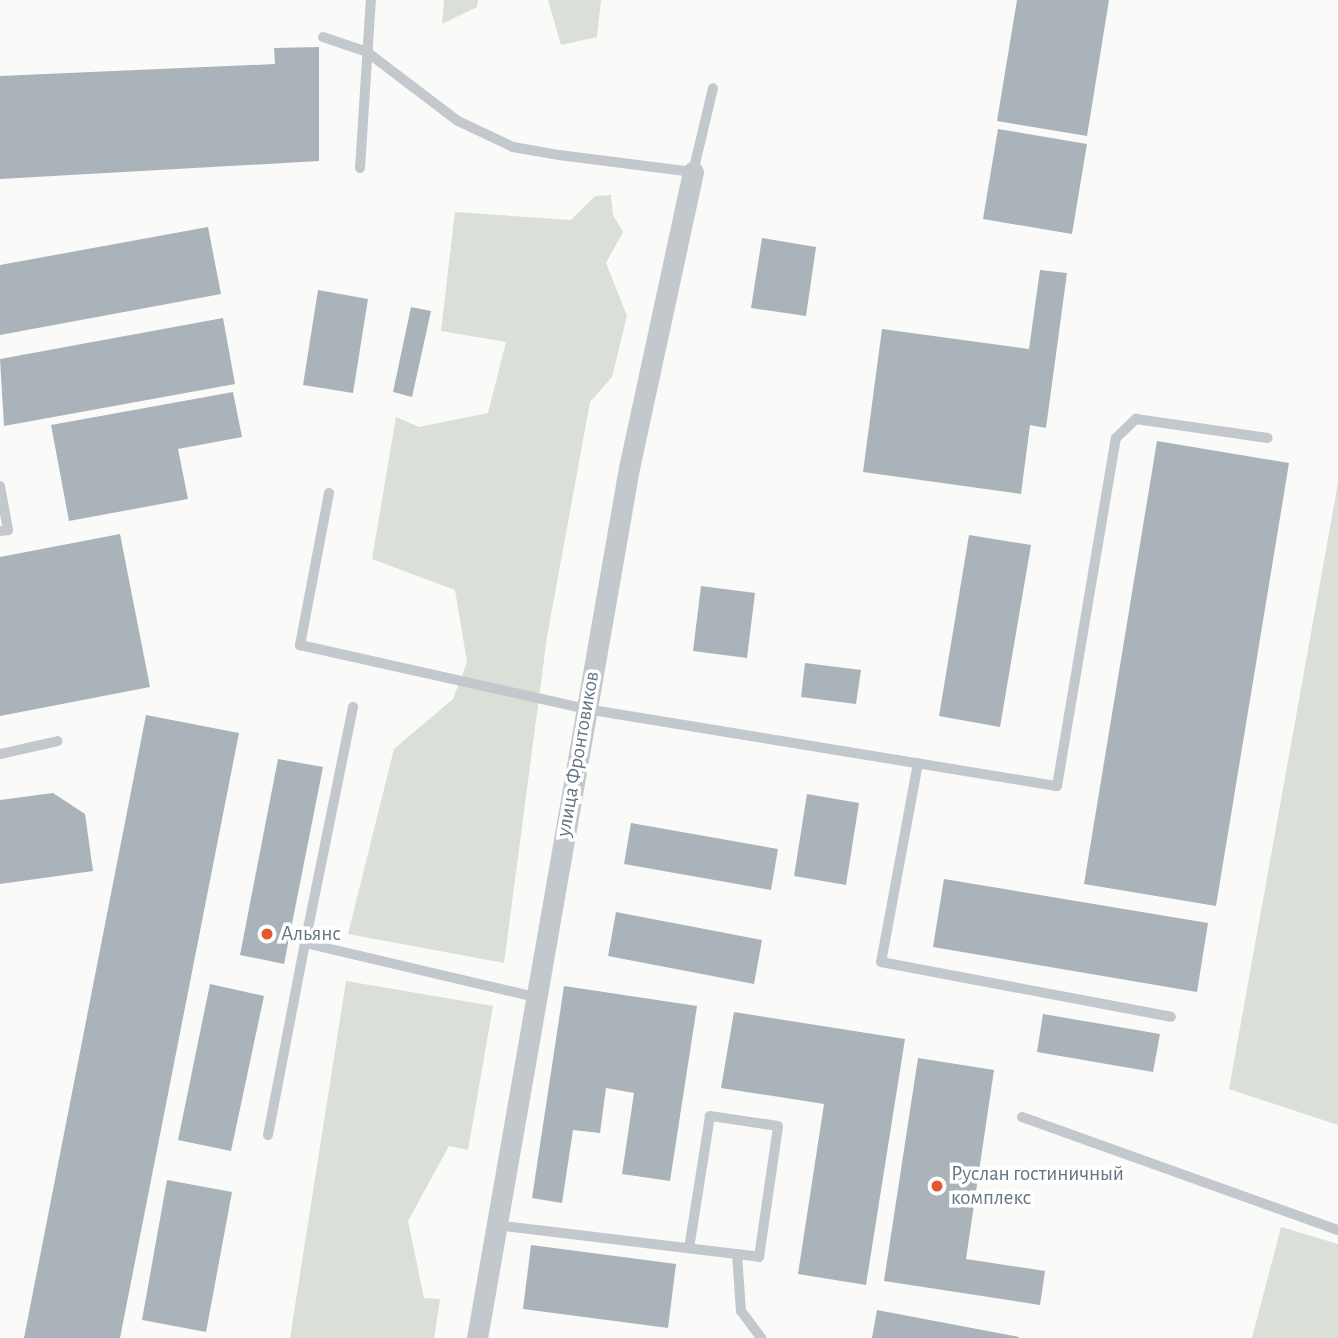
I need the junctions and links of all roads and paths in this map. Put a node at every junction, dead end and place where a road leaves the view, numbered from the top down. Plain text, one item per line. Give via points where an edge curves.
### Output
1 (371, 0) edge
2 (323, 37) dead end
3 (367, 52) junction
4 (712, 88) dead end
5 (359, 168) dead end
6 (694, 172) junction
7 (1268, 438) dead end
8 (0, 486) edge
9 (329, 494) dead end
10 (0, 531) edge
11 (353, 707) dead end
12 (586, 709) junction
13 (58, 741) dead end
14 (0, 754) edge
15 (918, 763) junction
16 (305, 943) junction
17 (535, 997) junction
18 (1171, 1017) dead end
19 (1022, 1117) dead end
20 (268, 1135) dead end
21 (496, 1225) junction
22 (1338, 1230) edge
23 (689, 1248) junction
24 (737, 1254) junction
25 (477, 1338) edge
26 (761, 1338) edge

1 - 3 lane
2 - 3 lane
3 - 5 lane
3 - 6 lane via 424,99 513,147
4 - 6 lane
6 - 12 street, улица Фронтовиков via 629,468
7 - 15 lane via 1136,419 1116,438 1057,786
8 - 10 lane via 8,530
9 - 12 lane via 300,645
11 - 16 lane
12 - 15 lane
12 - 17 street, улица Фронтовиков
13 - 14 lane
15 - 18 lane via 881,961
16 - 17 lane
16 - 20 lane
17 - 21 street, улица Фронтовиков
19 - 22 lane
21 - 23 lane
21 - 25 street, улица Фронтовиков
23 - 24 lane
23 - 24 lane via 710,1116 778,1126 759,1257
24 - 26 lane via 741,1311

